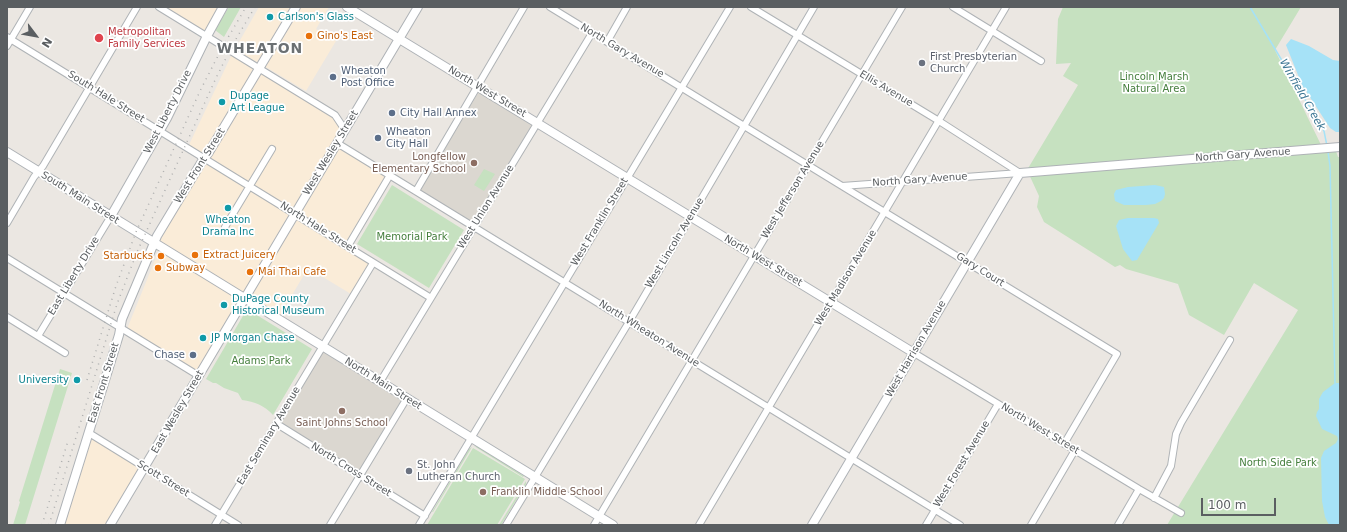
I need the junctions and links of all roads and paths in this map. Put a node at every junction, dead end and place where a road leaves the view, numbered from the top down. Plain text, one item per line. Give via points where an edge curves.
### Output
1 (30, 7) edge
2 (137, 7) edge
3 (159, 7) edge
4 (223, 7) edge
5 (296, 7) edge
6 (347, 7) edge
7 (418, 7) edge
8 (524, 7) edge
9 (550, 7) edge
10 (627, 7) edge
11 (730, 7) edge
12 (751, 7) edge
13 (814, 7) edge
14 (902, 7) edge
15 (953, 7) edge
16 (1006, 7) edge
17 (992, 31) junction
18 (592, 33) junction
19 (798, 35) junction
20 (207, 36) junction
21 (9, 38) edge
22 (399, 39) junction
23 (607, 42) junction
24 (7, 46) edge
25 (1041, 61) dead end
26 (260, 68) junction
27 (862, 74) junction
28 (477, 86) junction
29 (90, 87) junction
30 (682, 88) junction
31 (939, 121) junction
32 (538, 124) junction
33 (744, 126) junction
34 (345, 130) junction
35 (160, 131) junction
36 (337, 143) junction
37 (1337, 148) edge
38 (272, 149) dead end
39 (7, 152) edge
40 (205, 158) junction
41 (808, 165) junction
42 (38, 172) junction
43 (1020, 173) junction
44 (390, 175) junction
45 (626, 178) junction
46 (903, 182) junction
47 (250, 186) junction
48 (842, 186) junction
49 (416, 191) junction
50 (885, 212) junction
51 (295, 213) junction
52 (111, 216) junction
53 (690, 217) junction
54 (7, 223) edge
55 (225, 227) dead end
56 (474, 227) junction
57 (154, 243) junction
58 (348, 246) junction
59 (754, 256) junction
60 (7, 258) edge
61 (967, 262) junction
62 (373, 263) junction
63 (565, 282) junction
64 (64, 294) junction
65 (244, 298) junction
66 (431, 298) junction
67 (831, 303) junction
68 (7, 317) edge
69 (629, 322) junction
70 (120, 328) junction
71 (38, 336) junction
72 (1230, 340) dead end
73 (323, 346) junction
74 (65, 353) dead end
75 (914, 353) junction
76 (692, 360) junction
77 (199, 376) junction
78 (380, 382) junction
79 (407, 398) junction
80 (998, 404) junction
81 (768, 408) junction
82 (277, 424) junction
83 (89, 433) junction
84 (471, 438) junction
85 (1064, 444) junction
86 (1075, 450) junction
87 (852, 459) junction
88 (145, 467) junction
89 (360, 476) junction
90 (535, 477) junction
91 (1139, 489) junction
92 (1154, 498) junction
93 (935, 510) junction
94 (1181, 513) dead end
95 (221, 515) junction
96 (424, 516) junction
97 (599, 516) junction
98 (60, 525) edge
99 (110, 525) edge
100 (215, 525) edge
101 (238, 525) edge
102 (330, 525) edge
103 (419, 525) edge
104 (506, 525) edge
105 (594, 525) edge
106 (613, 525) edge
107 (698, 525) edge
108 (812, 525) edge
109 (926, 525) edge
110 (960, 525) edge
111 (1031, 525) edge
112 (1118, 525) edge

1 - 21 street
2 - 29 street
3 - 20 street
4 - 20 street, West Liberty Drive
5 - 26 street, West Front Street
6 - 22 street, North West Street
7 - 22 street, West Wesley Street
8 - 28 street
9 - 18 street, North Gary Avenue
10 - 23 street
11 - 30 street, West Franklin Street
12 - 19 street, Ellis Avenue
13 - 19 street, West Lincoln Avenue
14 - 27 street, West Jefferson Avenue
15 - 17 street
16 - 17 street, West Madison Avenue
17 - 25 street
17 - 31 street, West Madison Avenue
18 - 23 street, North Gary Avenue
18 - 32 street, West Union Avenue
19 - 27 street, Ellis Avenue
19 - 33 street, West Lincoln Avenue
20 - 26 street
20 - 35 street, West Liberty Drive
21 - 24 street
21 - 29 street, South Hale Street
22 - 28 street, North West Street
22 - 34 street, West Wesley Street
23 - 30 street, North Gary Avenue
26 - 34 street via 335,115
26 - 40 street, West Front Street
27 - 31 street, Ellis Avenue
27 - 41 street, West Jefferson Avenue
28 - 32 street, North West Street
28 - 49 street
29 - 35 street, South Hale Street
29 - 42 street
30 - 33 street, North Gary Avenue
30 - 45 street, West Franklin Street
31 - 43 street, Ellis Avenue
31 - 46 street, West Madison Avenue
32 - 45 street, North West Street
32 - 56 street, West Union Avenue
33 - 41 street, North Gary Avenue
33 - 53 street, West Lincoln Avenue
34 - 36 street, West Wesley Street
35 - 40 street, South Hale Street
35 - 52 street, West Liberty Drive
36 - 44 street, North Wheaton Avenue
36 - 51 street, West Wesley Street
37 - 43 street, North Gary Avenue
38 - 47 street
39 - 42 street, South Main Street
40 - 47 street, North Hale Street
40 - 57 street, West Front Street
41 - 48 street, North Gary Avenue
41 - 59 street, West Jefferson Avenue
42 - 52 street, South Main Street
42 - 54 street
43 - 46 street, North Gary Avenue
43 - 61 street, West Harrison Avenue
44 - 49 street, North Wheaton Avenue
44 - 58 street
45 - 53 street, North West Street
45 - 63 street, West Franklin Street
46 - 48 street, North Gary Avenue
46 - 50 street, West Madison Avenue
47 - 51 street, North Hale Street
47 - 55 street
48 - 50 street, Gary Court
49 - 56 street, North Wheaton Avenue
50 - 61 street, Gary Court
50 - 67 street, West Madison Avenue
51 - 58 street, North Hale Street
51 - 65 street, West Wesley Street
52 - 57 street, South Main Street
52 - 64 street, East Liberty Drive
53 - 59 street, North West Street
53 - 69 street, West Lincoln Avenue
56 - 63 street, North Wheaton Avenue
56 - 66 street, West Union Avenue
57 - 65 street, North Main Street
57 - 70 street, East Front Street
58 - 62 street, North Hale Street
59 - 67 street, North West Street
59 - 76 street, West Jefferson Avenue
60 - 64 street
61 - 75 street, West Harrison Avenue
61 - 85 street, Gary Court via 1117,354
62 - 66 street, North Hale Street
62 - 73 street, East Seminary Avenue
63 - 69 street, North Wheaton Avenue
63 - 84 street, West Franklin Street
64 - 70 street
64 - 71 street, East Liberty Drive
65 - 73 street, North Main Street
65 - 77 street, East Wesley Street
66 - 78 street, West Union Avenue
67 - 75 street, North West Street
67 - 81 street, West Madison Avenue
68 - 71 street
69 - 76 street, North Wheaton Avenue
69 - 90 street, West Lincoln Avenue
70 - 77 street
70 - 83 street, East Front Street
71 - 74 street
72 - 92 street via 1181,423 1176,434 1171,466
73 - 78 street, North Main Street
73 - 82 street, East Seminary Avenue
75 - 80 street, North West Street
75 - 87 street, West Harrison Avenue
76 - 81 street, North Wheaton Avenue
76 - 97 street, West Jefferson Avenue
77 - 88 street, East Wesley Street
78 - 79 street, North Main Street
79 - 84 street, North Main Street
79 - 89 street
80 - 85 street, North West Street
80 - 93 street, West Forest Avenue
81 - 87 street, North Wheaton Avenue
81 - 107 street, West Madison Avenue
82 - 89 street, North Cross Street
82 - 95 street, East Seminary Avenue
83 - 88 street, Scott Street
83 - 98 street, East Front Street
84 - 90 street, North Main Street
84 - 96 street, West Franklin Street
85 - 86 street, North West Street
86 - 91 street, North West Street
86 - 111 street
87 - 93 street, North Wheaton Avenue
87 - 108 street, West Harrison Avenue
88 - 95 street, Scott Street
88 - 99 street, East Wesley Street
89 - 96 street, North Cross Street
89 - 102 street
90 - 97 street, North Main Street
90 - 104 street, West Lincoln Avenue
91 - 92 street, North West Street
91 - 112 street
92 - 94 street, North West Street
93 - 109 street, West Forest Avenue
93 - 110 street, North Wheaton Avenue
95 - 100 street, East Seminary Avenue
95 - 101 street, Scott Street
96 - 103 street, West Franklin Street
97 - 105 street, West Jefferson Avenue
97 - 106 street, North Main Street

